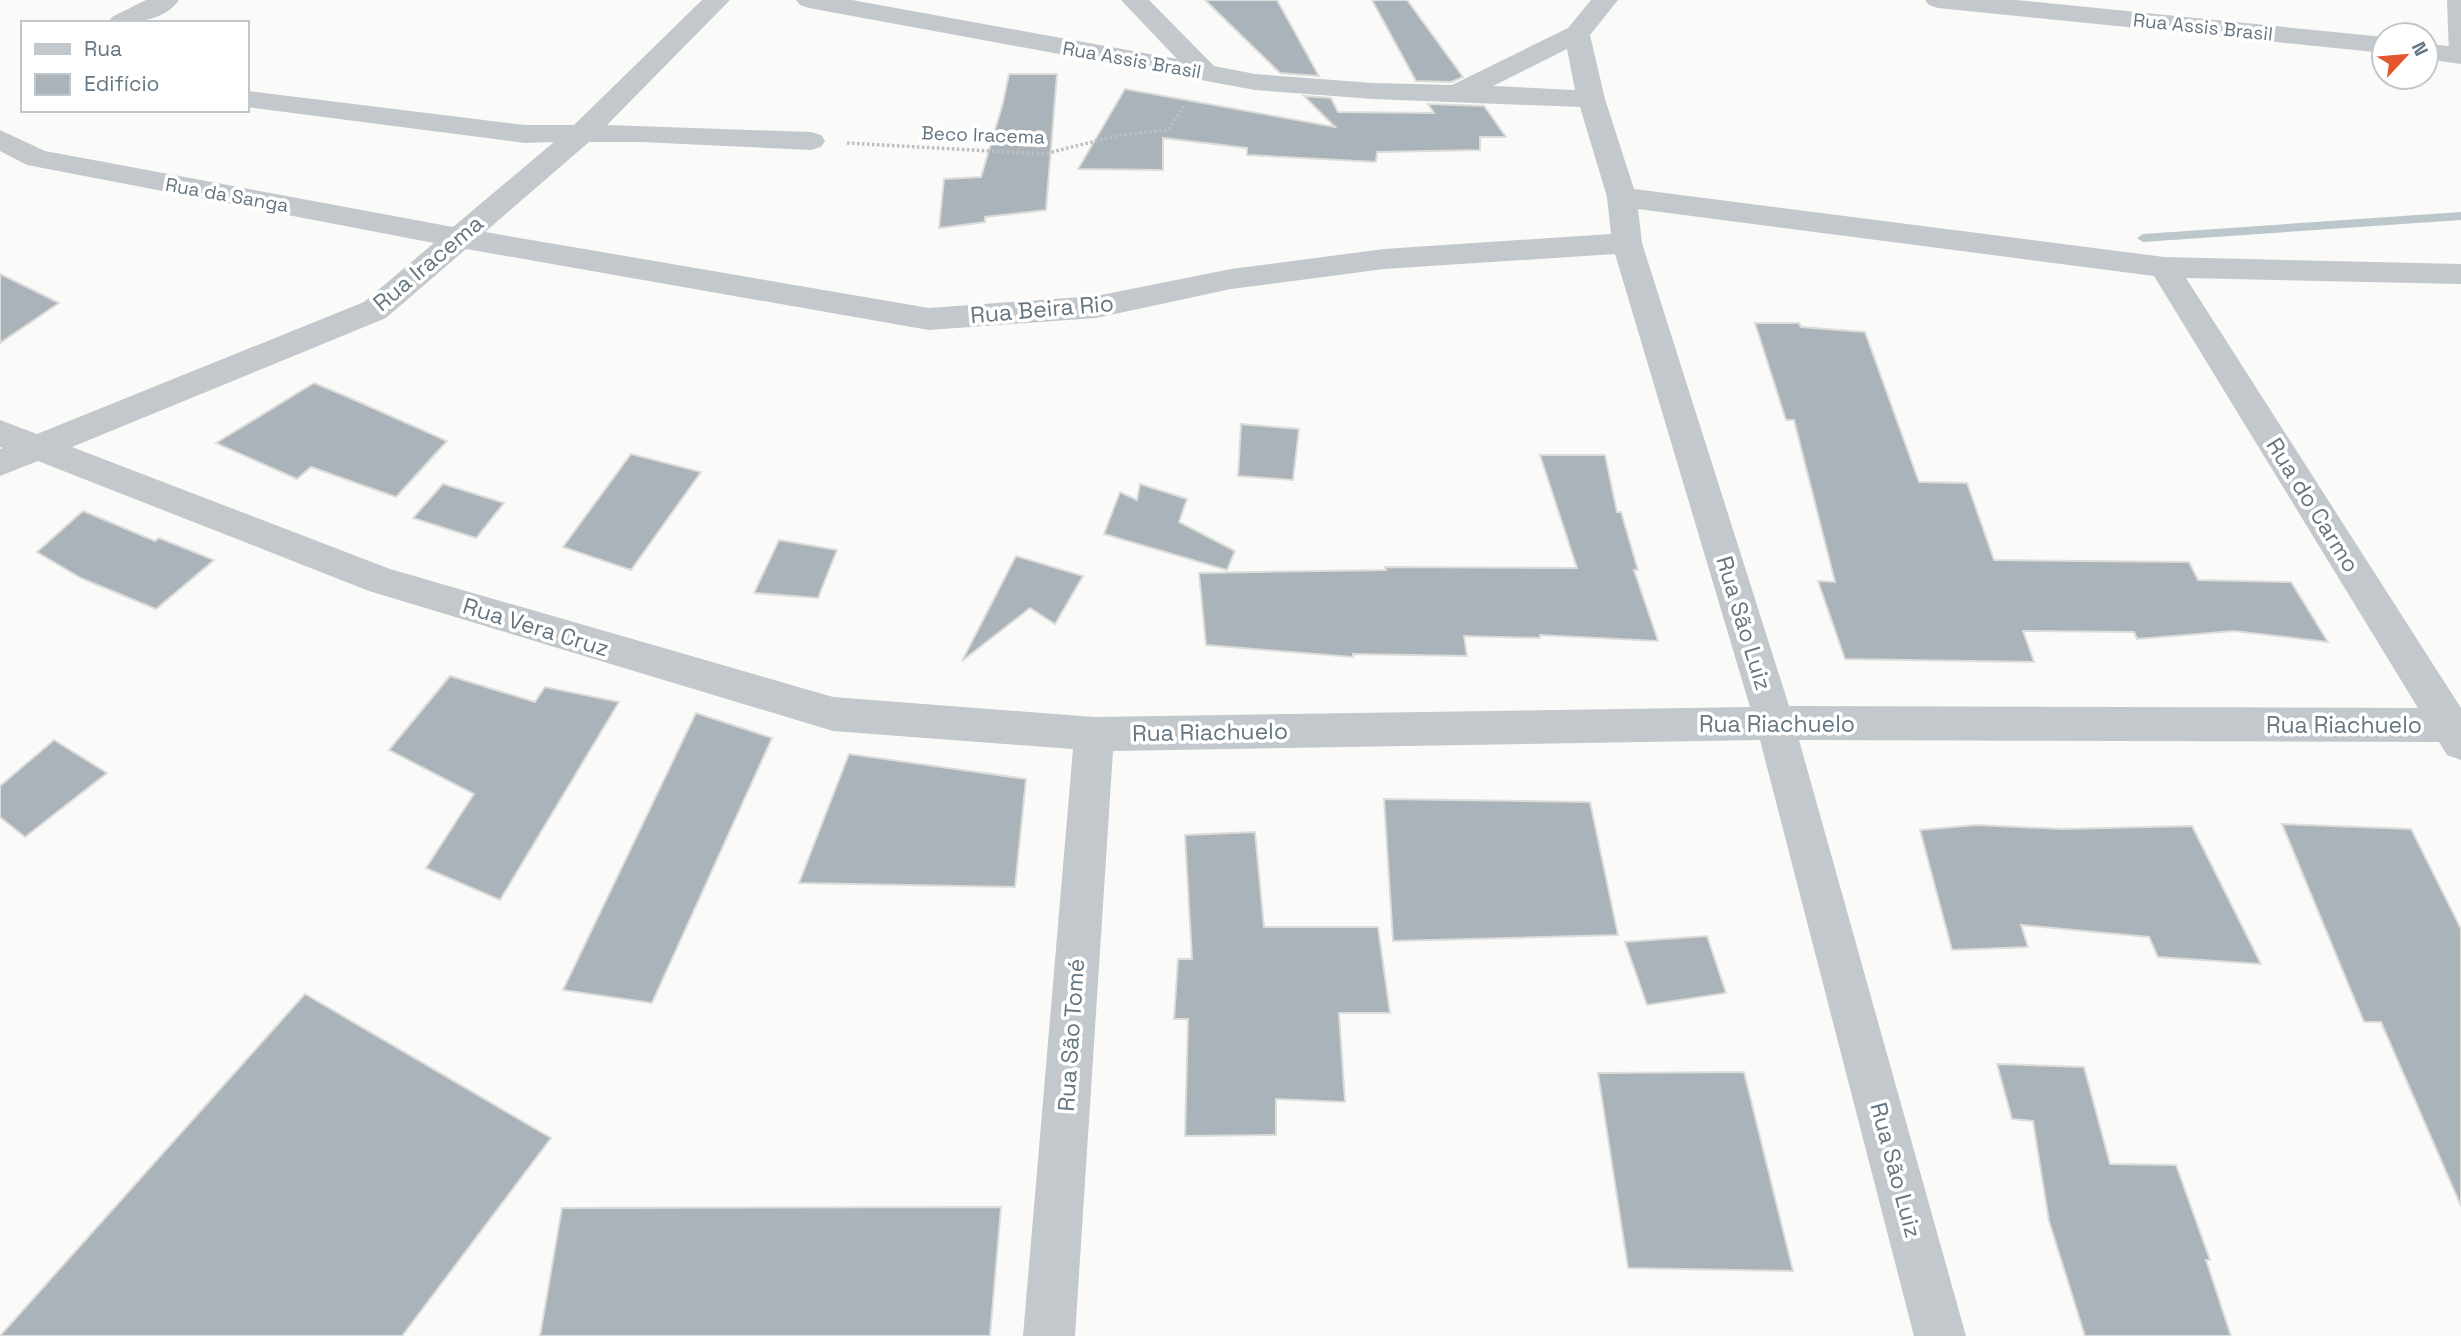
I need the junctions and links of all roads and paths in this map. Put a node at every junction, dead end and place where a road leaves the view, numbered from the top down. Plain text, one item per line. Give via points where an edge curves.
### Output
1 (166, 0) edge
2 (717, 0) edge
3 (809, 0) edge
4 (1134, 0) edge
5 (1938, 0) edge
6 (2455, 0) edge
7 (2079, 7) edge
8 (1590, 11) edge
9 (125, 21) edge
10 (2370, 43) edge
11 (2440, 53) edge
12 (2459, 56) edge
13 (1205, 74) junction
14 (1457, 93) junction
15 (248, 99) edge
16 (1591, 99) junction
17 (581, 134) junction
18 (0, 138) edge
19 (811, 141) joint
20 (1622, 197) junction
21 (460, 238) junction
22 (1628, 243) junction
23 (2164, 267) junction
24 (2461, 274) edge
25 (0, 433) edge
26 (36, 449) junction
27 (0, 463) edge
28 (1775, 723) junction
29 (2457, 731) edge
30 (1094, 734) junction
31 (1049, 1336) edge
32 (1940, 1336) edge

1 - 9 street
2 - 17 street, Rua Iracema
3 - 13 street, Rua Assis Brasil
4 - 13 street
5 - 7 street, Rua Assis Brasil
6 - 12 lane
7 - 10 street, Rua Assis Brasil
8 - 14 street, Rua Assis Brasil
8 - 16 street, Rua São Luiz
11 - 12 street
13 - 14 street, Rua Assis Brasil via 1373,91
13 - 19 path, Beco Iracema via 1168,130 1108,137 1044,154
14 - 16 street, Rua Assis Brasil
15 - 17 street via 525,134
16 - 20 street, Rua São Luiz
17 - 19 street
17 - 21 street, Rua Iracema
18 - 21 street, Rua da Sanga via 37,159
20 - 22 street, Rua São Luiz
20 - 23 street
21 - 22 street, Rua Beira Rio via 929,319 1096,307 1231,279 1384,259
21 - 26 street, Rua Iracema via 375,310
22 - 28 street, Rua São Luiz
23 - 24 street
23 - 29 street, Rua do Carmo
25 - 26 street, Rua Vera Cruz
26 - 27 street, Rua Iracema
26 - 30 street, Rua Vera Cruz via 382,581 833,714
28 - 29 street, Rua Riachuelo
28 - 30 street, Rua Riachuelo
28 - 32 street, Rua São Luiz
30 - 31 street, Rua São Tomé

